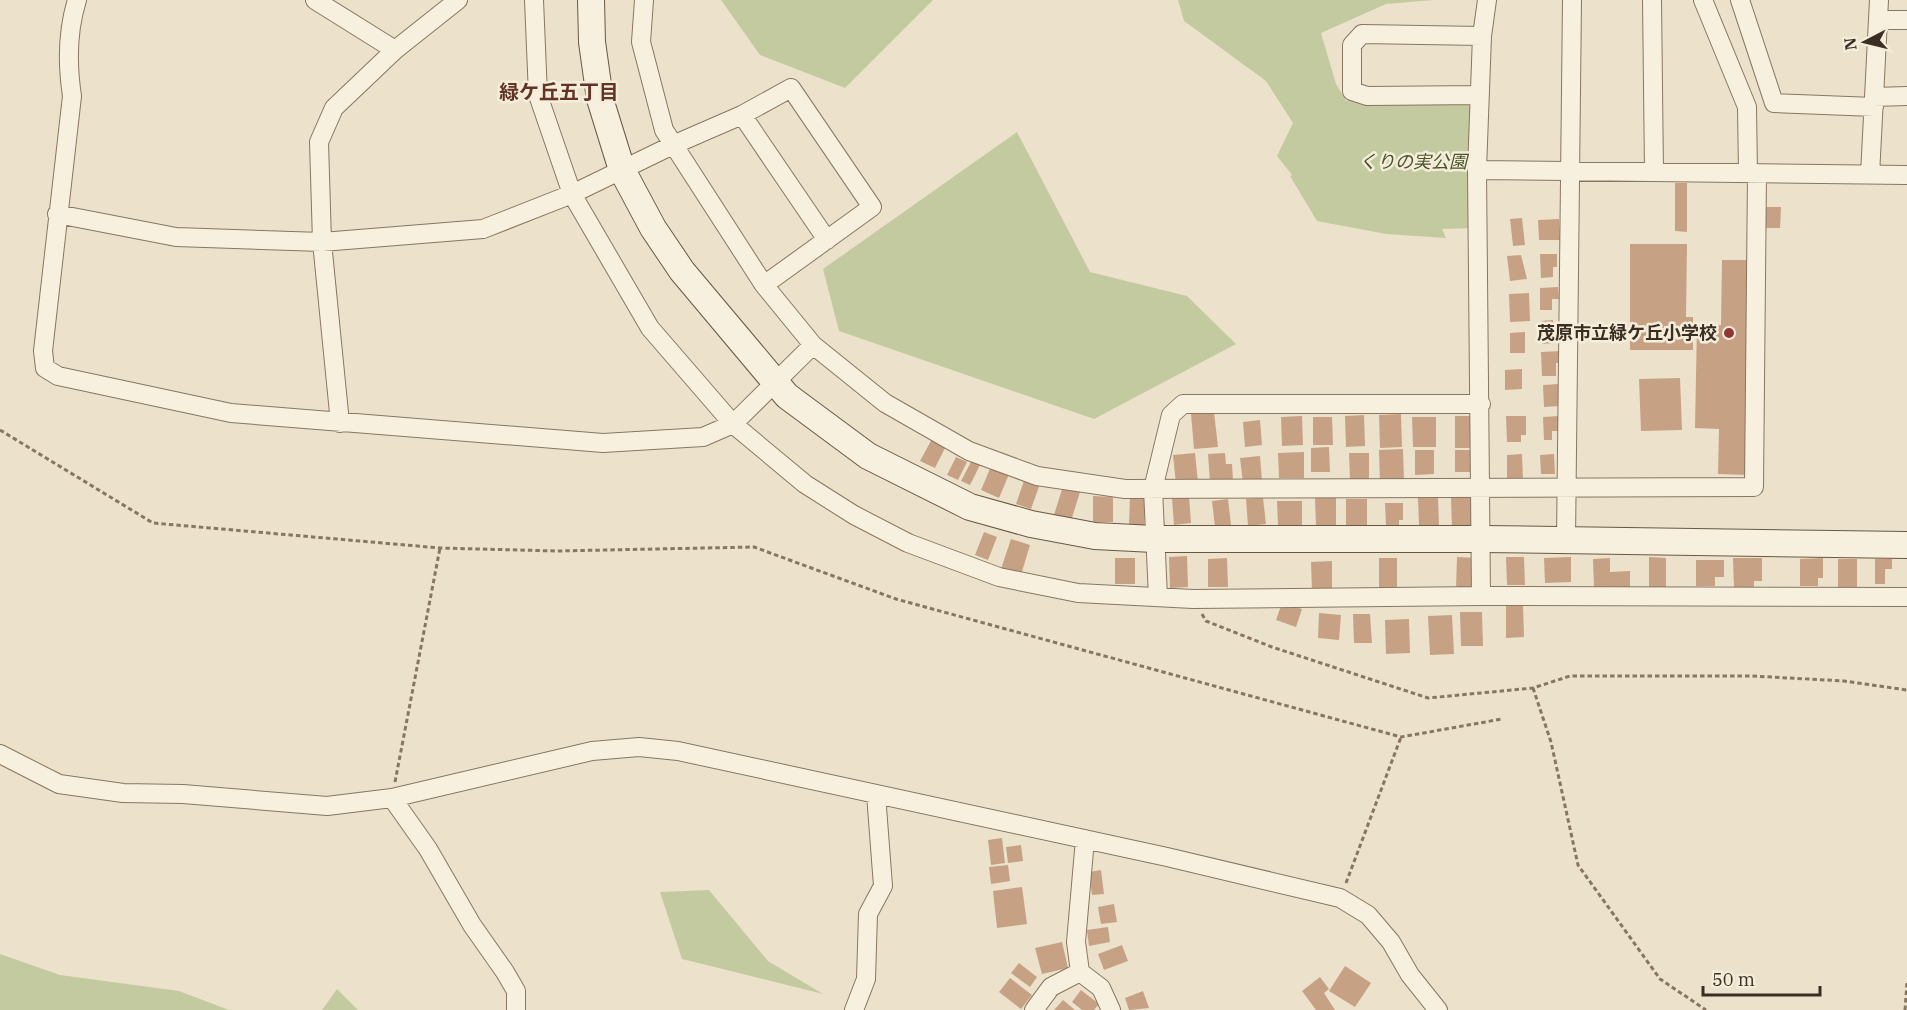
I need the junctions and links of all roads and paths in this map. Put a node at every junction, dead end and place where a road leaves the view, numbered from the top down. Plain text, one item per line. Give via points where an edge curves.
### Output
1 (77, 0) edge
2 (315, 0) edge
3 (458, 0) edge
4 (534, 0) edge
5 (591, 0) edge
6 (644, 0) edge
7 (1487, 0) edge
8 (1572, 0) edge
9 (1652, 0) edge
10 (1704, 0) edge
11 (1740, 0) edge
12 (1879, 0) edge
13 (1878, 20) junction
14 (1907, 20) edge
15 (1482, 36) junction
16 (395, 50) junction
17 (1480, 95) junction
18 (1907, 96) edge
19 (1874, 102) junction
20 (742, 115) junction
21 (673, 145) junction
22 (622, 170) junction
23 (1477, 170) junction
24 (1570, 171) junction
25 (1654, 172) junction
26 (1752, 173) junction
27 (1870, 175) junction
28 (1907, 175) edge
29 (572, 194) junction
30 (57, 214) junction
31 (827, 240) junction
32 (322, 242) junction
33 (764, 285) junction
34 (813, 345) junction
35 (775, 382) junction
36 (1481, 404) junction
37 (340, 423) junction
38 (733, 424) junction
39 (0, 430) edge
40 (1482, 488) junction
41 (1567, 488) junction
42 (1153, 489) junction
43 (1154, 539) junction
44 (1483, 539) junction
45 (1566, 540) junction
46 (1907, 545) edge
47 (440, 548) junction
48 (1481, 596) junction
49 (1158, 597) junction
50 (1907, 597) edge
51 (1193, 599) junction
52 (1533, 688) junction
53 (1907, 690) edge
54 (1502, 719) dead end
55 (1401, 737) junction
56 (0, 754) edge
57 (876, 794) junction
58 (392, 798) junction
59 (1085, 839) junction
60 (1340, 898) junction
61 (1080, 972) junction
62 (1907, 982) edge
63 (516, 1010) edge
64 (854, 1010) edge
65 (1034, 1010) edge
66 (1111, 1010) edge
67 (1438, 1010) edge
68 (1706, 1010) edge
69 (1905, 1010) edge

1 - 30 street via 71,20 67,66 72,96
2 - 16 street
3 - 16 street
4 - 29 street via 538,95
5 - 22 street via 600,99
6 - 21 street via 641,42 664,130
7 - 15 street
8 - 24 street
9 - 25 street
10 - 26 street via 1748,107
11 - 19 street via 1774,103
12 - 13 street
13 - 14 street
13 - 19 street
15 - 17 street
15 - 17 street via 1362,34 1352,45 1352,91 1366,96
16 - 32 street via 333,108 319,142
17 - 23 street
18 - 19 street
19 - 27 street
20 - 21 street
20 - 31 street
20 - 31 street via 791,88 872,207
21 - 22 street
21 - 33 street
22 - 29 street
22 - 35 street via 682,271
23 - 24 street
23 - 36 street
24 - 25 street
24 - 41 street
25 - 26 street
26 - 27 street
26 - 41 street via 1754,487
27 - 28 street
29 - 32 street via 483,230
29 - 38 street via 650,328
30 - 32 street via 176,237
30 - 37 street via 43,351 45,368 58,376 231,413
31 - 33 street
32 - 37 street
33 - 34 street
34 - 35 street
34 - 42 street via 885,403 969,451 1037,476 1125,489
35 - 38 street
35 - 43 street via 787,396 868,456 970,507 1095,536
36 - 40 street
36 - 42 street via 1183,405 1171,415
37 - 38 street via 603,443 704,437
38 - 49 street via 805,484 908,543 1010,579 1078,594
39 - 47 path via 153,523
40 - 41 street
40 - 42 street
40 - 44 street
41 - 45 street
42 - 43 street
43 - 44 street
43 - 49 street
44 - 45 street
44 - 48 street
45 - 46 street
47 - 55 path via 557,551 754,547 896,599
47 - 58 path
48 - 50 street
48 - 51 street
49 - 51 street
51 - 52 path via 1206,621 1428,698
52 - 53 path via 1570,676 1752,676 1844,681
52 - 68 path via 1551,742 1578,865 1660,979
54 - 55 path
55 - 60 path
56 - 58 street via 59,784 123,793 327,806
57 - 58 street via 678,751 639,747 592,751
57 - 59 street
57 - 64 street via 883,886 867,914 866,979
58 - 63 street via 505,972 516,991
59 - 60 street
59 - 61 street via 1076,942
60 - 67 street via 1368,915
61 - 65 street via 1051,987
61 - 66 street via 1101,988
62 - 69 path

